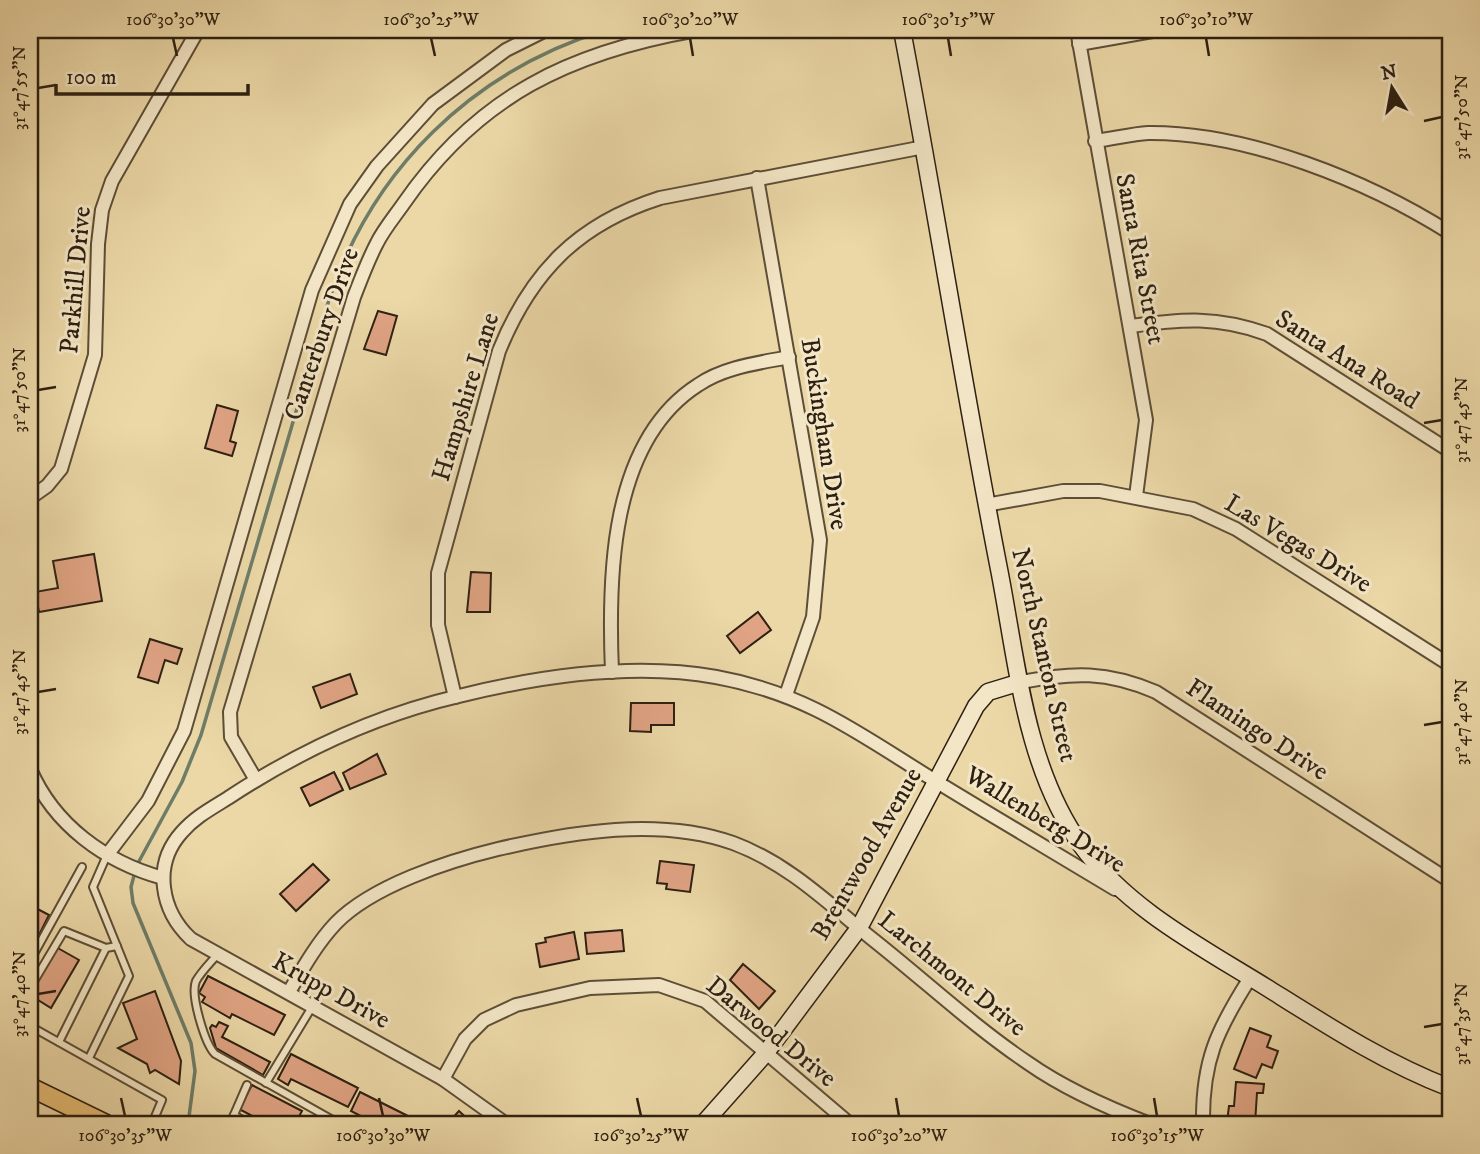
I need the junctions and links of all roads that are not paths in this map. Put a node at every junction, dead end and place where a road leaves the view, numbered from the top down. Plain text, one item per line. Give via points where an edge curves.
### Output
1 (198, 30) edge
2 (546, 30) edge
3 (697, 30) edge
4 (902, 30) edge
5 (1077, 30) edge
6 (1158, 30) edge
7 (1079, 44) junction
8 (1095, 141) junction
9 (924, 147) junction
10 (757, 178) junction
11 (1450, 233) edge
12 (1131, 326) junction
13 (789, 357) junction
14 (1450, 451) edge
15 (1136, 496) junction
16 (30, 498) edge
17 (986, 505) junction
18 (1450, 665) edge
19 (612, 672) junction
20 (1021, 682) junction
21 (786, 695) junction
22 (455, 697) junction
23 (30, 769) edge
24 (256, 780) junction
25 (936, 782) junction
26 (107, 855) junction
27 (82, 867) dead end
28 (163, 878) junction
29 (1450, 881) edge
30 (1130, 898) junction
31 (859, 928) junction
32 (117, 946) junction
33 (106, 948) junction
34 (217, 955) junction
35 (30, 961) edge
36 (1250, 978) junction
37 (30, 988) edge
38 (289, 992) junction
39 (312, 1006) junction
40 (30, 1026) edge
41 (59, 1042) junction
42 (765, 1054) junction
43 (89, 1058) junction
44 (443, 1079) junction
45 (266, 1083) junction
46 (247, 1085) dead end
47 (30, 1087) edge
48 (1450, 1088) edge
49 (234, 1115) junction
50 (107, 1124) edge
51 (152, 1124) edge
52 (230, 1124) edge
53 (250, 1124) edge
54 (340, 1124) edge
55 (506, 1124) edge
56 (703, 1124) edge
57 (850, 1124) edge
58 (1150, 1124) edge
59 (1203, 1124) edge

1 - 16 street, Parkhill Drive via 112,181 98,244 95,355 61,469
2 - 26 street, Canterbury Drive via 497,56 433,104 350,204 312,290 184,731 148,801
3 - 24 street, Canterbury Drive via 643,39 575,62 496,106 430,165 377,242 354,297 230,712 231,737
4 - 9 street, North Stanton Street
5 - 7 street, Santa Rita Street
6 - 7 street
7 - 8 street, Santa Rita Street
8 - 11 street via 1145,133 1178,134 1274,154 1361,187
8 - 12 street, Santa Rita Street
9 - 10 street, Hampshire Lane
9 - 17 street, North Stanton Street
10 - 13 street, Buckingham Drive
10 - 22 street, Hampshire Lane via 623,210 561,253 523,299 499,351 438,573 438,625
12 - 14 street, Santa Ana Road via 1205,318 1267,334
12 - 15 street, Santa Rita Street via 1146,420
13 - 19 street via 730,370 699,384 671,406 650,432 634,470 613,553
13 - 21 street, Buckingham Drive via 820,540 813,617
15 - 17 street, Las Vegas Drive via 1063,491
15 - 18 street, Las Vegas Drive via 1193,509 1236,528
17 - 20 street, North Stanton Street
19 - 21 street, Wallenberg Drive via 712,676
19 - 22 street, Wallenberg Drive via 552,678
20 - 25 street, Brentwood Avenue via 981,698
20 - 29 street, Flamingo Drive via 1092,673 1156,692
20 - 30 street, North Stanton Street via 1039,759 1066,822 1101,870
21 - 25 street, Wallenberg Drive via 834,716
22 - 24 street, Wallenberg Drive via 370,724
23 - 26 street via 53,812
24 - 28 street, Wallenberg Drive via 180,833 170,848
25 - 30 street, Wallenberg Drive
25 - 31 street, Brentwood Avenue
26 - 28 street
26 - 32 lane via 93,887
27 - 35 lane
28 - 34 street, Krupp Drive via 171,917 191,939
30 - 36 street, North Stanton Street
31 - 38 street, Larchmont Drive via 799,877 731,843 682,831 561,836 476,854 368,899 338,921
31 - 42 street, Brentwood Avenue
31 - 58 street, Larchmont Drive via 1027,1063 1071,1089
32 - 33 lane
32 - 43 lane via 129,976
33 - 37 lane via 64,931
33 - 41 lane
34 - 38 street, Krupp Drive
34 - 45 lane via 196,982 194,995 208,1047
36 - 48 street, North Stanton Street via 1339,1034
36 - 59 street via 1213,1042 1205,1074
38 - 39 street, Krupp Drive
39 - 44 street, Krupp Drive
39 - 45 lane
40 - 41 lane
41 - 43 lane
42 - 44 street, Darwood Drive via 705,1001 659,985 631,985 551,995 484,1020 465,1040
42 - 56 street, Brentwood Avenue
42 - 57 street, Darwood Drive
43 - 51 lane via 162,1100
44 - 55 street, Krupp Drive
45 - 54 lane
46 - 49 lane
47 - 50 main road
49 - 52 lane
49 - 53 lane

